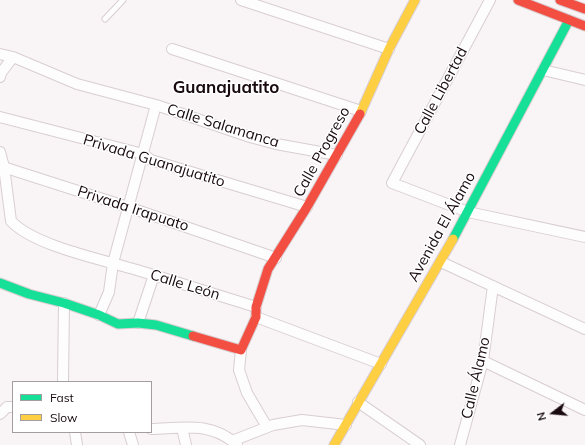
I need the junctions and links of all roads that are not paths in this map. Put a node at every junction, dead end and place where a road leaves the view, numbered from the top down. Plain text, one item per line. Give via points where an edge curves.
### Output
1 (123, 0) edge
2 (240, 0) edge
3 (415, 0) edge
4 (490, 0) edge
5 (518, 0) edge
6 (560, 0) edge
7 (582, 5) edge
8 (105, 19) dead end
9 (569, 20) junction
10 (585, 26) edge
11 (389, 48) junction
12 (172, 49) dead end
13 (0, 54) edge
14 (13, 57) junction
15 (543, 70) junction
16 (0, 77) edge
17 (585, 80) edge
18 (156, 105) junction
19 (361, 111) junction
20 (0, 116) edge
21 (0, 152) edge
22 (143, 154) junction
23 (337, 155) junction
24 (2, 167) edge
25 (128, 207) junction
26 (307, 207) junction
27 (468, 212) junction
28 (585, 237) edge
29 (276, 258) junction
30 (113, 262) junction
31 (441, 262) junction
32 (154, 275) junction
33 (0, 283) edge
34 (493, 286) junction
35 (64, 303) junction
36 (256, 312) junction
37 (99, 315) junction
38 (138, 323) junction
39 (585, 329) edge
40 (241, 350) junction
41 (483, 361) junction
42 (381, 364) junction
43 (63, 381) edge
44 (358, 402) junction
45 (12, 407) edge
46 (585, 410) edge
47 (0, 414) edge
48 (346, 424) junction
49 (267, 427) junction
50 (182, 428) junction
51 (152, 429) edge
52 (75, 433) edge
53 (129, 433) edge
54 (234, 443) edge
55 (77, 445) edge
56 (133, 445) edge
57 (186, 445) edge
58 (334, 445) edge
59 (420, 445) edge
60 (460, 445) edge

1 - 8 lane
2 - 11 street
3 - 11 street, Calle Progreso
4 - 27 street, Calle Libertad via 392,183
5 - 9 street
6 - 7 street
9 - 10 street
9 - 15 street, Avenida El Álamo
11 - 19 street, Calle Progreso
12 - 19 street
13 - 14 street, Calle Salamanca
14 - 16 street
14 - 18 street, Calle Salamanca via 77,84
15 - 17 street
15 - 27 street, Avenida El Álamo
18 - 22 street, Calle Salamanca
18 - 23 street, Calle Salamanca via 250,137
19 - 23 street, Calle Progreso
20 - 22 street, Privada Guanajuatito
21 - 24 street
22 - 25 street, Calle Salamanca
22 - 26 street, Privada Guanajuatito via 151,160
23 - 26 street, Calle Progreso
24 - 25 street, Privada Irapuato
24 - 30 street, Calle León via 11,221 17,227 52,245
25 - 29 street, Privada Irapuato
25 - 30 street, Calle Salamanca
26 - 29 street, Calle Progreso
27 - 28 street
27 - 31 street, Avenida El Álamo
29 - 36 street, Calle Progreso via 268,269
30 - 32 street, Calle León
30 - 37 street, Calle Salamanca via 109,292
31 - 34 street
31 - 42 street, Avenida El Álamo
32 - 36 street, Calle León
32 - 38 street
33 - 35 street
34 - 39 street
34 - 41 street, Calle Álamo
35 - 37 street
35 - 43 street
36 - 40 street, Calle Progreso
36 - 42 street, Calle León
37 - 38 street via 118,324
38 - 40 street via 156,325
40 - 49 street via 239,370 245,388
41 - 46 street
41 - 60 street, Calle Álamo
42 - 44 street, Avenida El Álamo
44 - 48 street, Avenida El Álamo
44 - 59 street
45 - 47 street via 7,407
48 - 49 street via 302,420
48 - 58 street, Avenida El Álamo
49 - 54 street
50 - 51 street
50 - 54 street via 199,427 214,431
50 - 57 street
52 - 55 street
53 - 56 street

